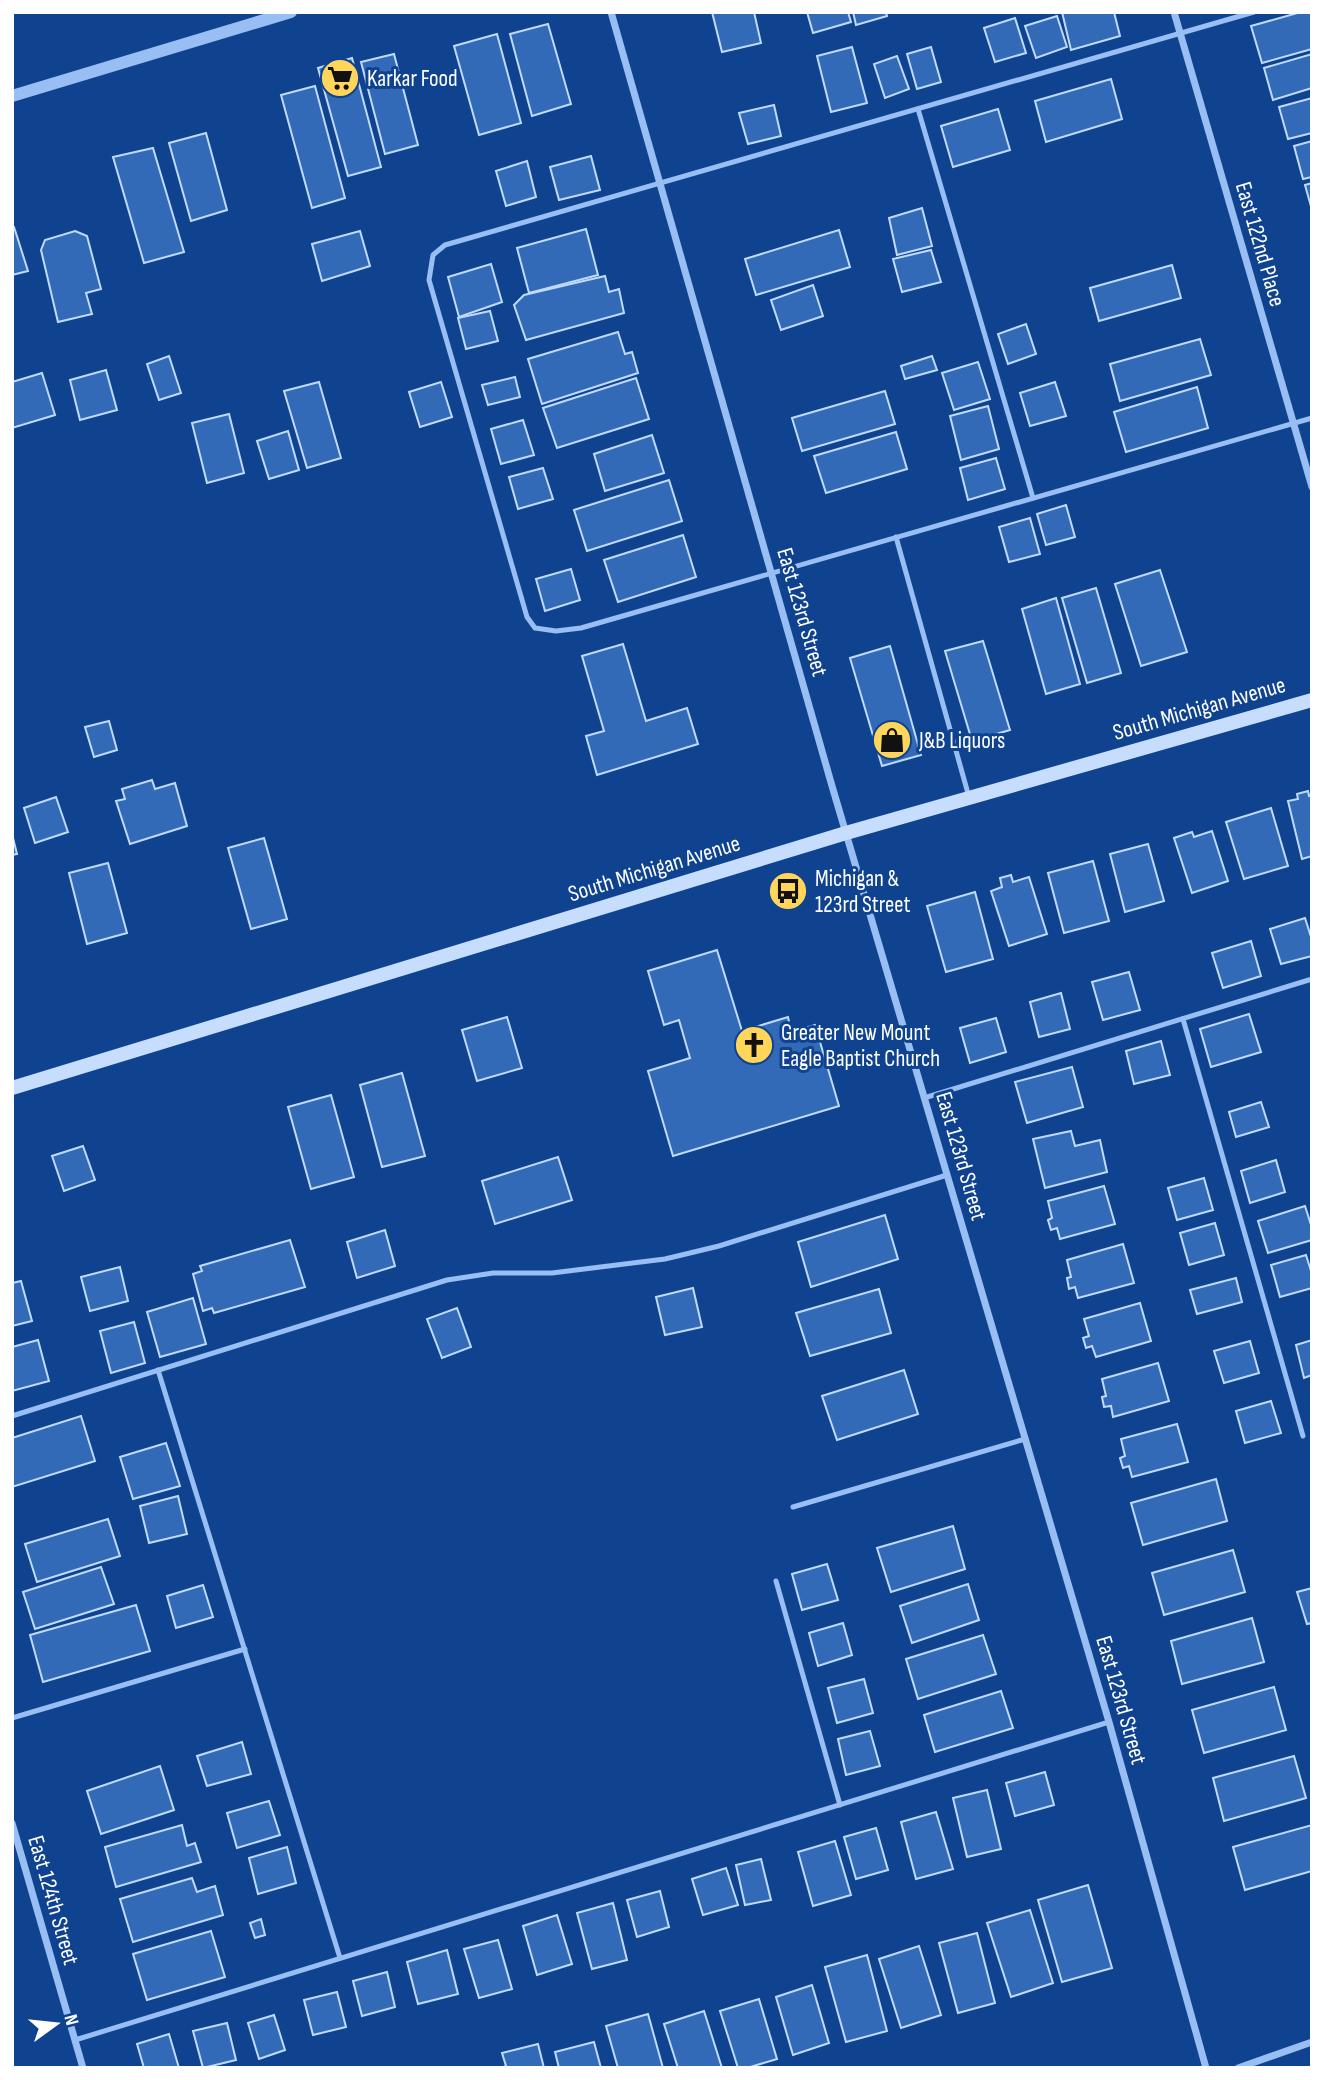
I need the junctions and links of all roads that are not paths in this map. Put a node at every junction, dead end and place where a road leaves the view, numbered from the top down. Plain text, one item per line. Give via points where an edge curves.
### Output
1 (611, 12) edge
2 (1174, 12) edge
3 (1254, 12) edge
4 (286, 13) edge
5 (1180, 33) junction
6 (12, 96) edge
7 (918, 109) junction
8 (660, 183) junction
9 (1312, 418) edge
10 (1293, 423) junction
11 (1312, 487) edge
12 (1032, 498) junction
13 (896, 537) junction
14 (772, 573) junction
15 (1312, 700) edge
16 (968, 797) junction
17 (846, 833) junction
18 (1312, 979) edge
19 (1183, 1019) junction
20 (12, 1088) edge
21 (924, 1098) junction
22 (947, 1175) junction
23 (159, 1370) junction
24 (12, 1416) edge
25 (1303, 1436) dead end
26 (1025, 1439) junction
27 (793, 1507) dead end
28 (776, 1581) dead end
29 (245, 1650) junction
30 (12, 1718) edge
31 (1109, 1722) junction
32 (840, 1805) junction
33 (12, 1823) edge
34 (341, 1958) junction
35 (75, 2040) junction
36 (1312, 2042) edge
37 (83, 2068) edge
38 (1206, 2068) edge
39 (1238, 2068) edge

1 - 8 street, East 123rd Street
2 - 5 street, East 122nd Place
3 - 5 lane
4 - 6 street
5 - 7 lane
5 - 10 street, East 122nd Place
7 - 8 lane
7 - 12 lane
8 - 14 street, East 123rd Street
8 - 14 lane via 445,245 433,255 429,280 527,617 535,628 581,628
9 - 10 lane
10 - 11 street, East 122nd Place
10 - 12 lane
12 - 13 lane
13 - 14 lane
13 - 16 lane
14 - 17 street, East 123rd Street
15 - 16 main road, South Michigan Avenue
16 - 17 main road, South Michigan Avenue
17 - 20 main road, South Michigan Avenue
17 - 21 street, East 123rd Street
18 - 19 lane
19 - 21 lane
19 - 25 lane
21 - 22 street, East 123rd Street
22 - 23 lane via 665,1259 447,1280
22 - 26 street, East 123rd Street
23 - 24 lane
23 - 29 lane
26 - 27 lane
26 - 31 street, East 123rd Street
28 - 32 lane
29 - 30 lane
29 - 34 lane
31 - 32 lane
31 - 38 street, East 123rd Street
32 - 34 lane
33 - 35 street, East 124th Street
34 - 35 lane
35 - 37 street, East 124th Street
36 - 39 street

